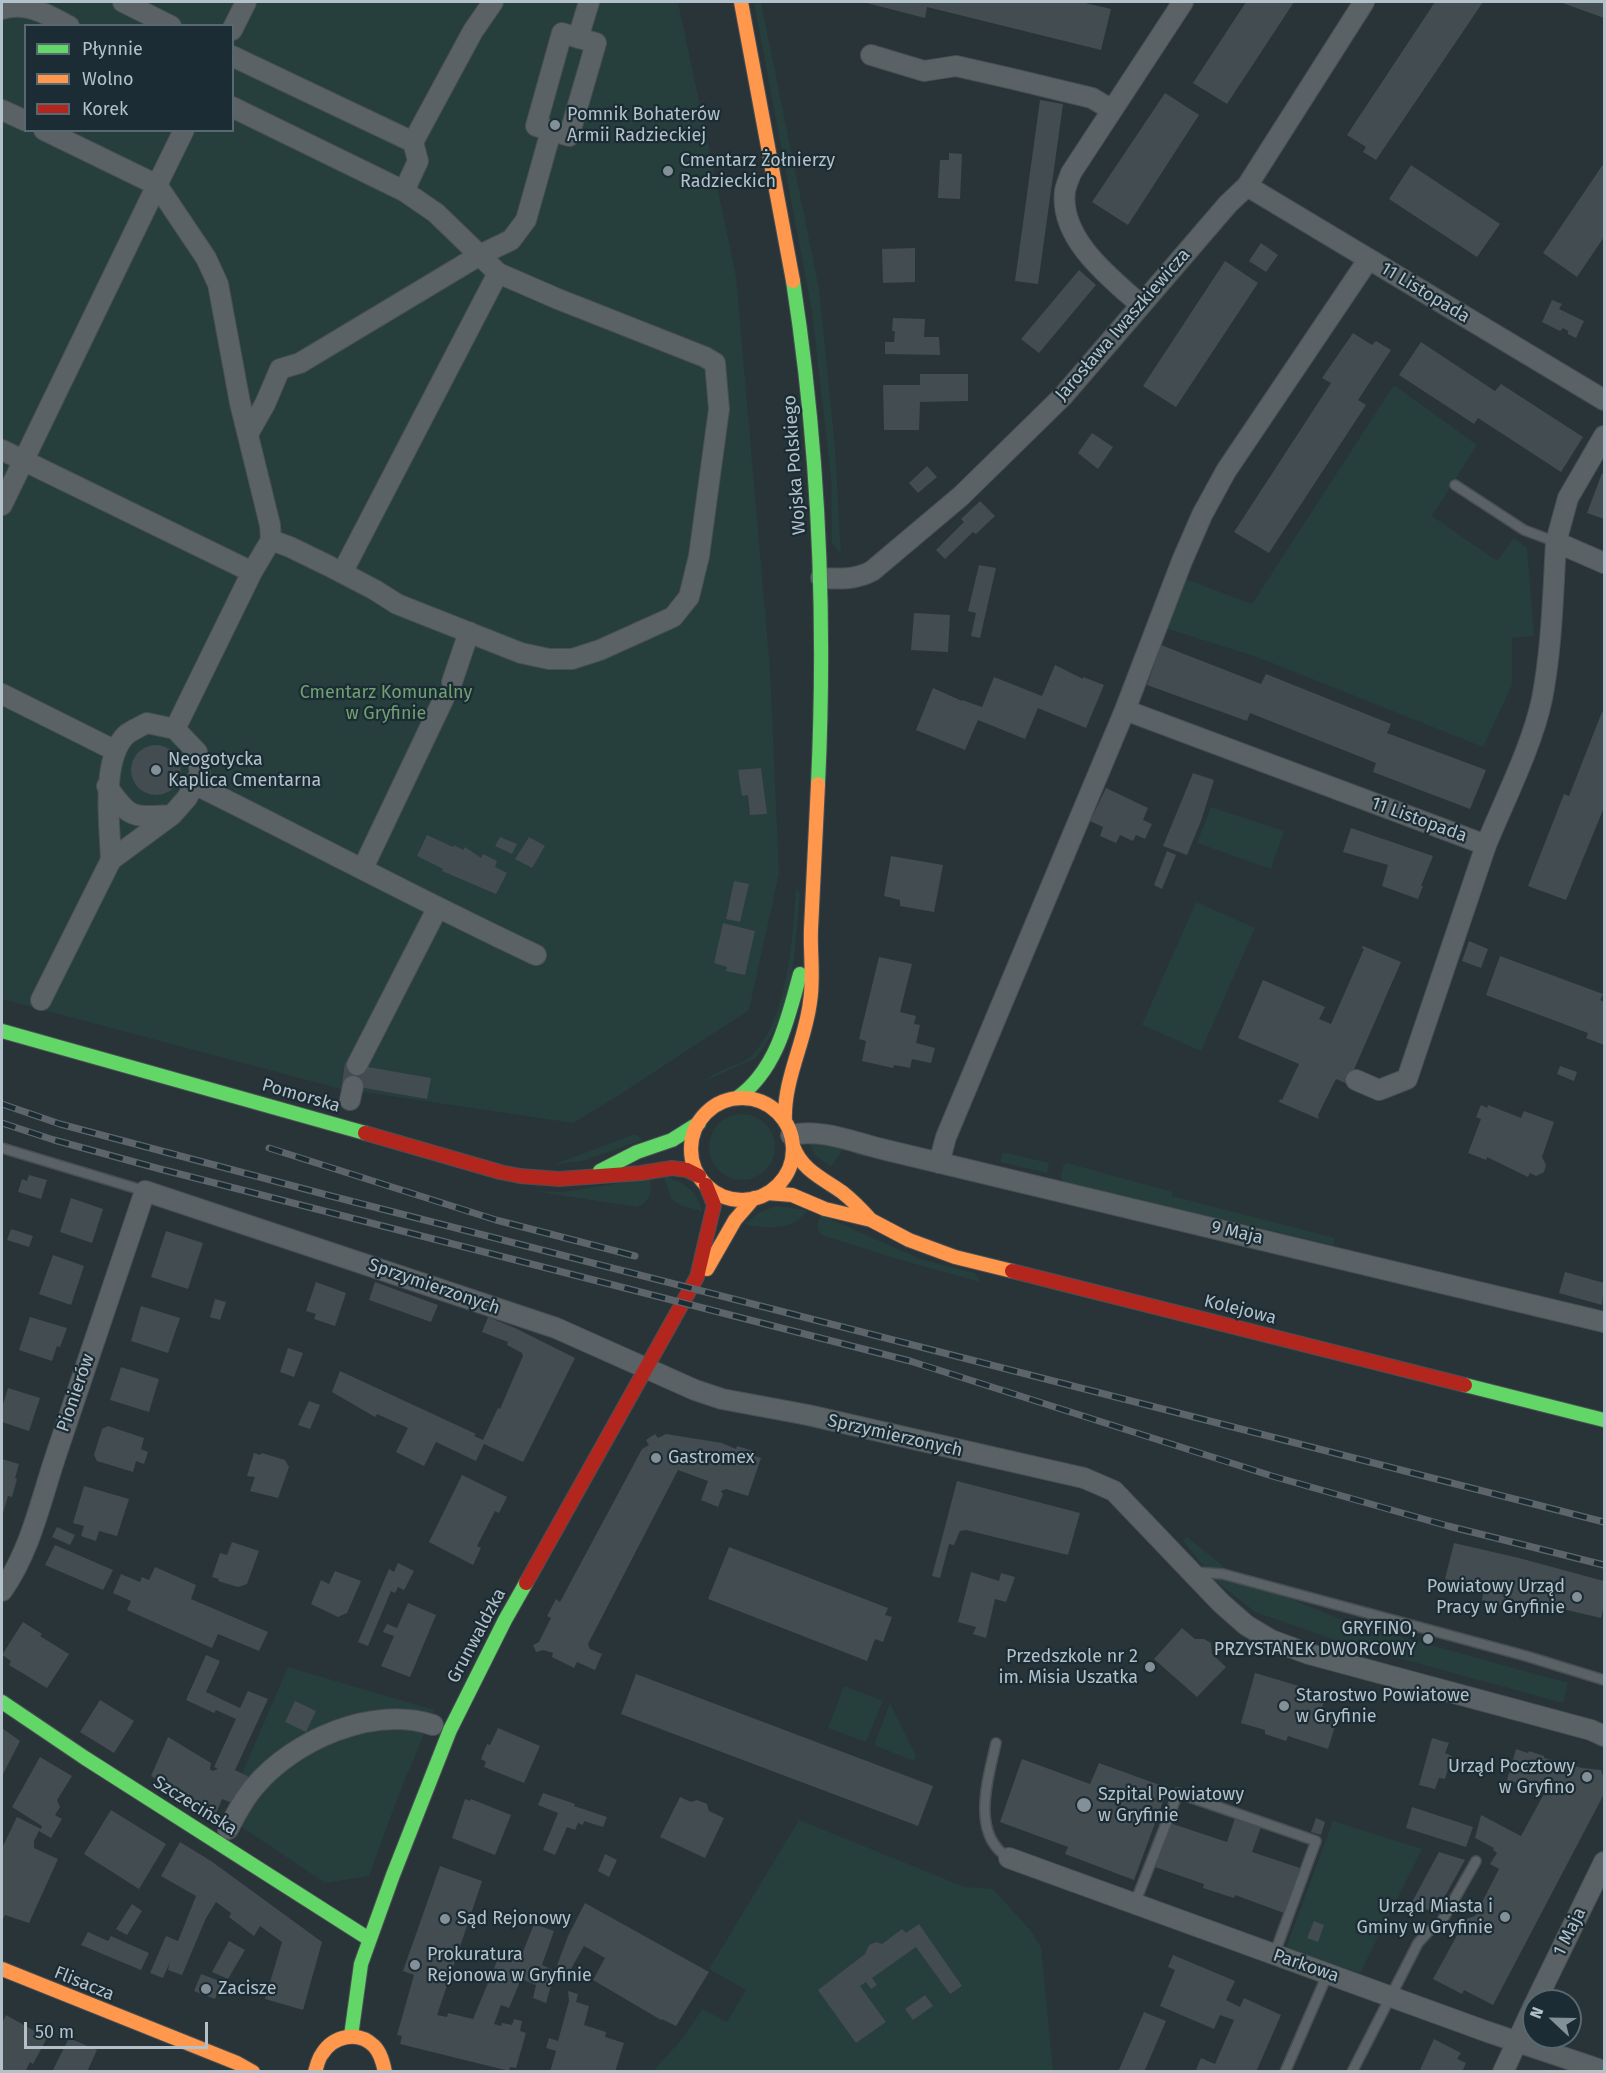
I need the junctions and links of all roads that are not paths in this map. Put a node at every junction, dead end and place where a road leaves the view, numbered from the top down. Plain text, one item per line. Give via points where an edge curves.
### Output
1 (123, 2) edge
2 (246, 2) edge
3 (493, 2) edge
4 (589, 2) edge
5 (741, 2) edge
6 (1183, 2) edge
7 (1364, 2) edge
8 (2, 9) edge
9 (65, 24) edge
10 (167, 24) edge
11 (234, 26) edge
12 (578, 38) junction
13 (871, 55) dead end
14 (234, 57) edge
15 (234, 108) edge
16 (2, 110) edge
17 (1113, 110) junction
18 (24, 121) edge
19 (551, 131) junction
20 (48, 132) edge
21 (183, 132) edge
22 (413, 142) junction
23 (157, 185) junction
24 (1247, 186) junction
25 (404, 190) junction
26 (480, 255) junction
27 (1368, 260) junction
28 (498, 273) junction
29 (1141, 305) junction
30 (1605, 400) edge
31 (248, 434) junction
32 (1605, 436) edge
33 (2, 450) edge
34 (23, 461) junction
35 (1455, 485) dead end
36 (2, 505) edge
37 (271, 540) junction
38 (1556, 542) junction
39 (1605, 563) edge
40 (252, 572) junction
41 (342, 573) junction
42 (821, 578) junction
43 (469, 632) junction
44 (2, 694) edge
45 (1125, 710) junction
46 (175, 729) junction
47 (116, 751) junction
48 (194, 784) junction
49 (107, 786) junction
50 (172, 815) junction
51 (1486, 845) junction
52 (111, 860) junction
53 (363, 868) junction
54 (437, 909) junction
55 (811, 932) junction
56 (537, 955) dead end
57 (42, 1000) dead end
58 (2, 1031) edge
59 (357, 1065) dead end
60 (1356, 1080) dead end
61 (737, 1098) junction
62 (699, 1123) junction
63 (790, 1135) junction
64 (2, 1148) edge
65 (939, 1163) junction
66 (592, 1175) junction
67 (702, 1180) junction
68 (145, 1191) junction
69 (761, 1196) junction
70 (871, 1220) junction
71 (697, 1277) junction
72 (1605, 1322) edge
73 (647, 1369) junction
74 (1605, 1420) edge
75 (1193, 1572) junction
76 (2, 1591) edge
77 (1605, 1680) edge
78 (2, 1702) edge
79 (433, 1725) dead end
80 (1605, 1736) edge
81 (996, 1743) dead end
82 (228, 1829) dead end
83 (1009, 1858) joint
84 (1476, 1861) dead end
85 (1605, 1862) edge
86 (1135, 1903) junction
87 (369, 1939) junction
88 (1274, 1955) junction
89 (2, 1969) edge
90 (1328, 1973) junction
91 (1542, 1989) edge
92 (1390, 1995) junction
93 (1522, 2030) edge
94 (351, 2036) junction
95 (1516, 2042) junction
96 (1605, 2071) edge
97 (253, 2072) edge
98 (315, 2072) edge
99 (385, 2072) edge
100 (1285, 2072) edge
101 (1352, 2072) edge
102 (1503, 2072) edge

1 - 10 street
2 - 11 street
3 - 22 street
4 - 12 street
5 - 42 main road, Wojska Polskiego via 800,328 811,420
6 - 17 street
7 - 24 street, Jarosława Iwaszkiewicza
8 - 9 street via 35,8
12 - 19 street via 562,33 536,126
12 - 19 street via 596,43 569,136
13 - 17 street via 924,71 956,66 1092,98
14 - 22 street
15 - 25 street
16 - 18 street
17 - 29 street via 1071,173 1065,190 1066,212 1071,230 1086,252
19 - 26 street via 526,220 511,240
20 - 23 street
21 - 23 street
22 - 25 street via 418,161
23 - 31 street via 206,258 218,284
23 - 34 street
24 - 27 street, 11 Listopada
24 - 29 street, Jarosława Iwaszkiewicza
25 - 26 street via 436,213
26 - 28 street
26 - 31 street via 300,363 280,369
27 - 30 street, 11 Listopada
27 - 45 street via 1226,471 1202,515
28 - 41 street
28 - 43 street via 715,363 719,409 699,556 689,597 673,617 572,659 521,653
29 - 42 street, Jarosława Iwaszkiewicza via 1063,396 961,496 872,572 850,579
31 - 37 street
32 - 38 street, 11 Listopada via 1568,498
33 - 34 street
34 - 36 street
34 - 40 street
35 - 38 lane via 1524,530
37 - 40 street
37 - 41 street
38 - 39 street
38 - 51 street, 11 Listopada via 1550,645 1541,700
40 - 46 street
41 - 43 street via 397,604
42 - 55 main road, Wojska Polskiego
43 - 53 street via 448,690
44 - 47 street
45 - 51 street, 11 Listopada
45 - 65 street via 950,1126
46 - 47 street via 147,723 126,735
46 - 48 street via 197,752 200,774
47 - 49 street
48 - 50 street
48 - 53 street
49 - 50 street via 123,809 140,816
49 - 52 street
50 - 52 street
51 - 60 street via 1407,1079 1379,1090
52 - 57 street
53 - 54 street
54 - 56 street
54 - 59 street
55 - 61 main road, Wojska Polskiego via 778,1041 759,1082
55 - 63 main road, Wojska Polskiego via 813,977 809,1011 783,1107
58 - 66 main road, Pomorska via 500,1172 546,1179
61 - 62 main road via 718,1104
61 - 63 main road via 765,1104 780,1115
62 - 66 main road, Pomorska via 672,1140 637,1152
62 - 67 main road via 691,1150
63 - 65 street, 9 Maja via 842,1137
63 - 69 main road via 792,1156 787,1173
63 - 70 main road, Kolejowa via 800,1162 843,1193
64 - 68 lane
65 - 72 street, 9 Maja
66 - 67 main road, Pomorska via 672,1168 687,1170
67 - 69 main road via 726,1197 740,1200
67 - 71 main road, Grunwaldzka via 714,1205
68 - 73 street, Sprzymierzonych via 556,1328
68 - 76 street, Pionierów via 29,1539
69 - 70 main road, Kolejowa via 792,1195 825,1209
69 - 71 main road, Grunwaldzka via 735,1220 711,1265
70 - 74 main road, Kolejowa via 955,1257
71 - 73 main road, Grunwaldzka
73 - 75 street, Sprzymierzonych via 722,1399 1084,1478 1114,1491
73 - 87 main road, Grunwaldzka via 466,1695
75 - 77 lane via 1223,1574
75 - 80 street, Sprzymierzonych via 1246,1625 1271,1640
78 - 87 main road, Szczecińska
79 - 82 street via 403,1718 386,1719 341,1730 304,1745 254,1787
81 - 83 lane via 986,1794 986,1822 993,1845
83 - 86 street, Parkowa
84 - 92 lane via 1439,1926 1418,1943
85 - 91 street, 1 Maja
86 - 88 street, Parkowa
86 - 88 lane via 1178,1793 1316,1841
87 - 94 main road, Grunwaldzka via 361,1964
88 - 90 street, Parkowa
89 - 97 main road, Flisacza
90 - 92 street, Parkowa
90 - 100 lane
92 - 95 street, Parkowa
92 - 101 lane
93 - 95 street, 1 Maja
94 - 98 main road via 338,2038 324,2048
94 - 99 main road via 374,2045
95 - 96 street, Parkowa
95 - 102 street, 1 Maja

